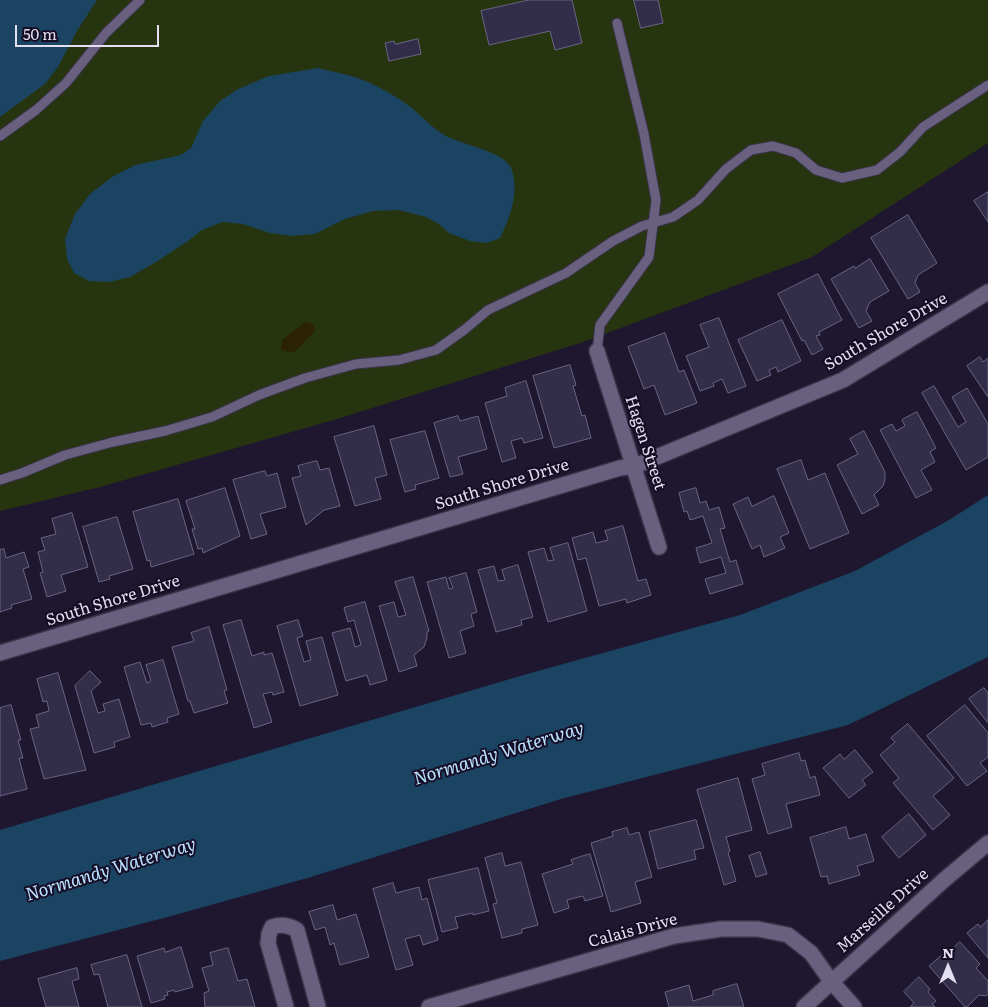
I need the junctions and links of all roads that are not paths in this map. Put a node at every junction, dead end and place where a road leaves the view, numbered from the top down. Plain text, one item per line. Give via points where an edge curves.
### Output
1 (140, 0) edge
2 (617, 23) dead end
3 (988, 85) edge
4 (0, 136) edge
5 (655, 223) junction
6 (988, 292) edge
7 (597, 350) joint
8 (635, 466) junction
9 (0, 480) edge
10 (659, 547) dead end
11 (0, 652) edge
12 (988, 843) edge
13 (831, 981) junction
14 (286, 1007) edge
15 (318, 1007) edge
16 (429, 1007) edge
17 (804, 1007) edge
18 (854, 1007) edge

1 - 4 lane via 106,33 66,83
2 - 5 lane via 644,134 656,200
3 - 5 lane via 923,127 900,152 876,170 842,178 816,170 796,153 773,146 751,150 726,169 698,200
5 - 7 lane via 649,257 600,325
5 - 9 lane via 613,241 566,273 488,310 436,350 399,360 356,364 304,378 212,416 65,455
6 - 8 street, South Shore Drive via 843,380
7 - 8 street, Hagen Street
8 - 10 street, Hagen Street
8 - 11 street, South Shore Drive
12 - 13 street, Marseille Drive
13 - 16 street, Calais Drive via 811,953 788,935 758,929 721,929 674,936
13 - 17 street, Marseille Drive
13 - 18 street, Calais Drive
14 - 15 street via 268,942 272,927 280,925 297,930

